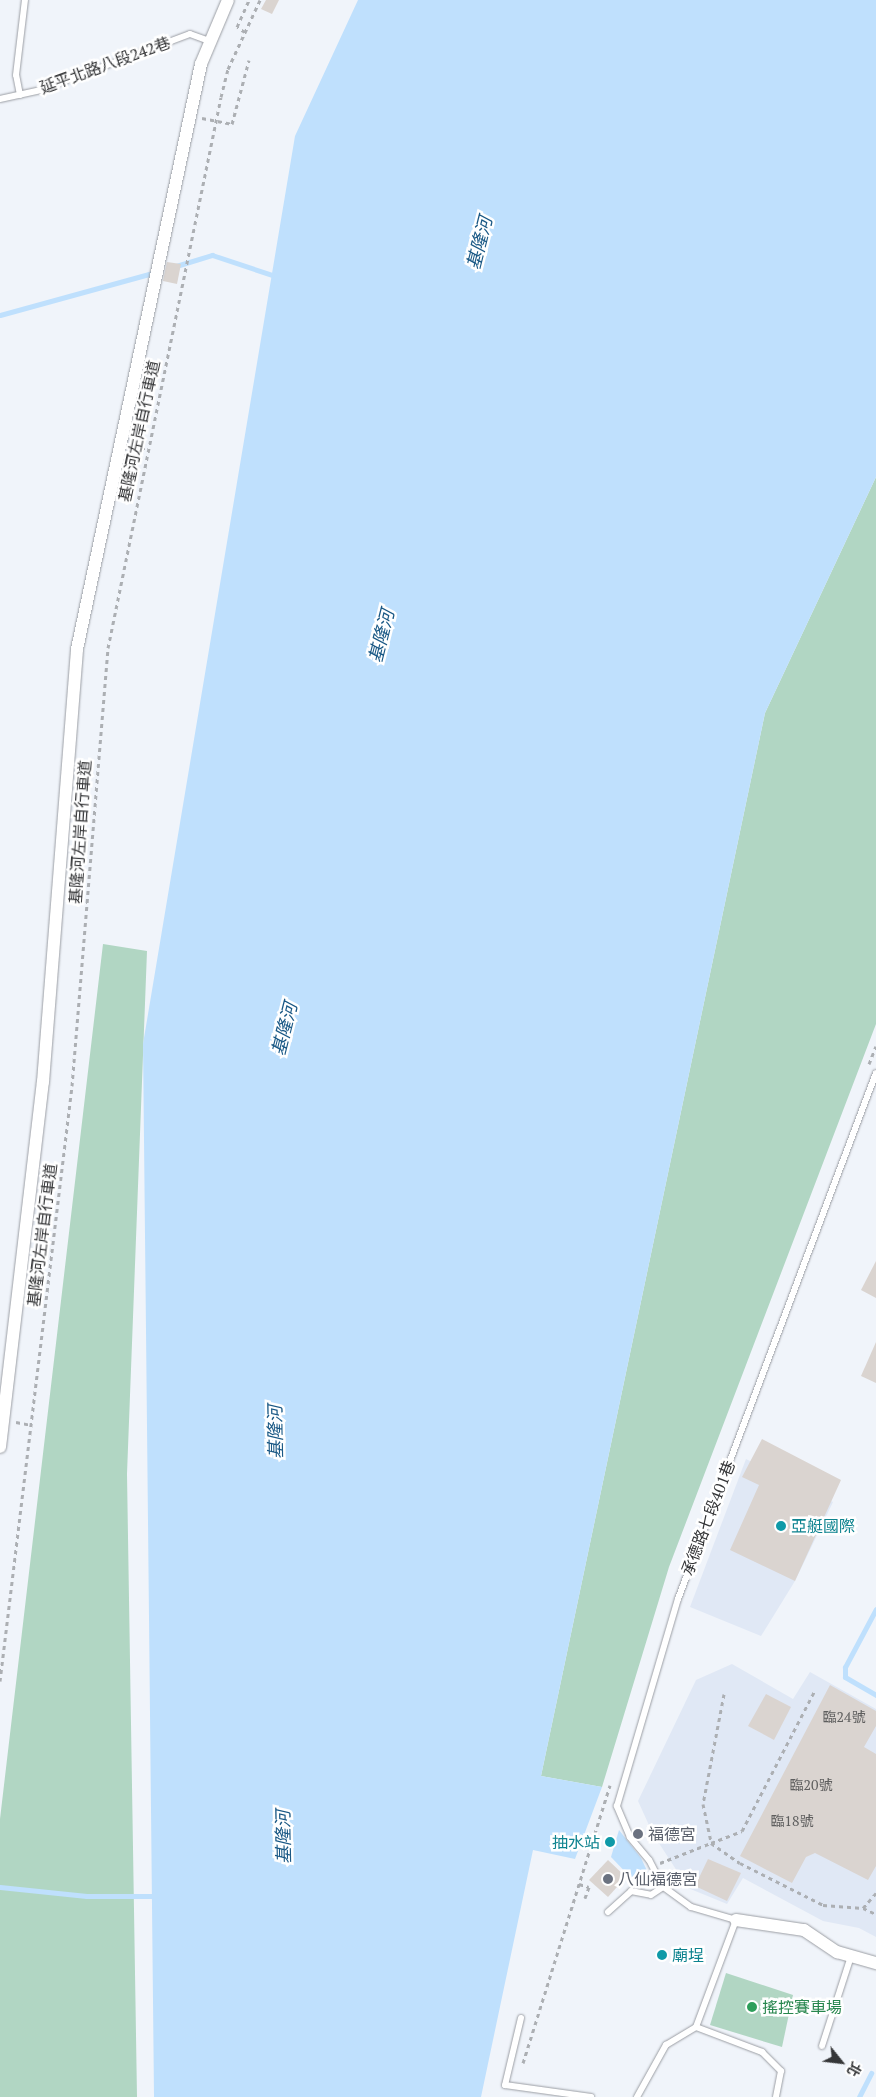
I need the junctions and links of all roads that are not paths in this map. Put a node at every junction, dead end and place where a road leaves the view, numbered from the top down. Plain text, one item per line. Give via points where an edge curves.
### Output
1 (25, 0) edge
2 (228, 0) edge
3 (209, 41) junction
4 (20, 95) junction
5 (0, 100) edge
6 (876, 1072) edge
7 (0, 1448) edge
8 (663, 1887) junction
9 (608, 1912) dead end
10 (736, 1920) junction
11 (851, 1956) junction
12 (876, 1963) edge
13 (522, 2018) dead end
14 (696, 2026) junction
15 (822, 2046) dead end
16 (591, 2097) edge
17 (637, 2097) edge
18 (776, 2097) edge

1 - 4 lane via 16,75
2 - 3 street
3 - 4 lane, 延平北路八段242巷 via 190,34
3 - 7 street via 77,650 43,1082
4 - 5 lane, 延平北路八段242巷
6 - 8 lane, 承德路七段401巷 via 678,1599 628,1761 617,1806 630,1837
8 - 9 lane via 651,1895 631,1891
8 - 10 lane, 承德路七段401巷 via 691,1908
10 - 11 street via 804,1930
10 - 14 lane
11 - 12 street
11 - 15 lane
13 - 16 lane via 505,2085
14 - 17 lane via 666,2045
14 - 18 lane via 762,2052 781,2071

